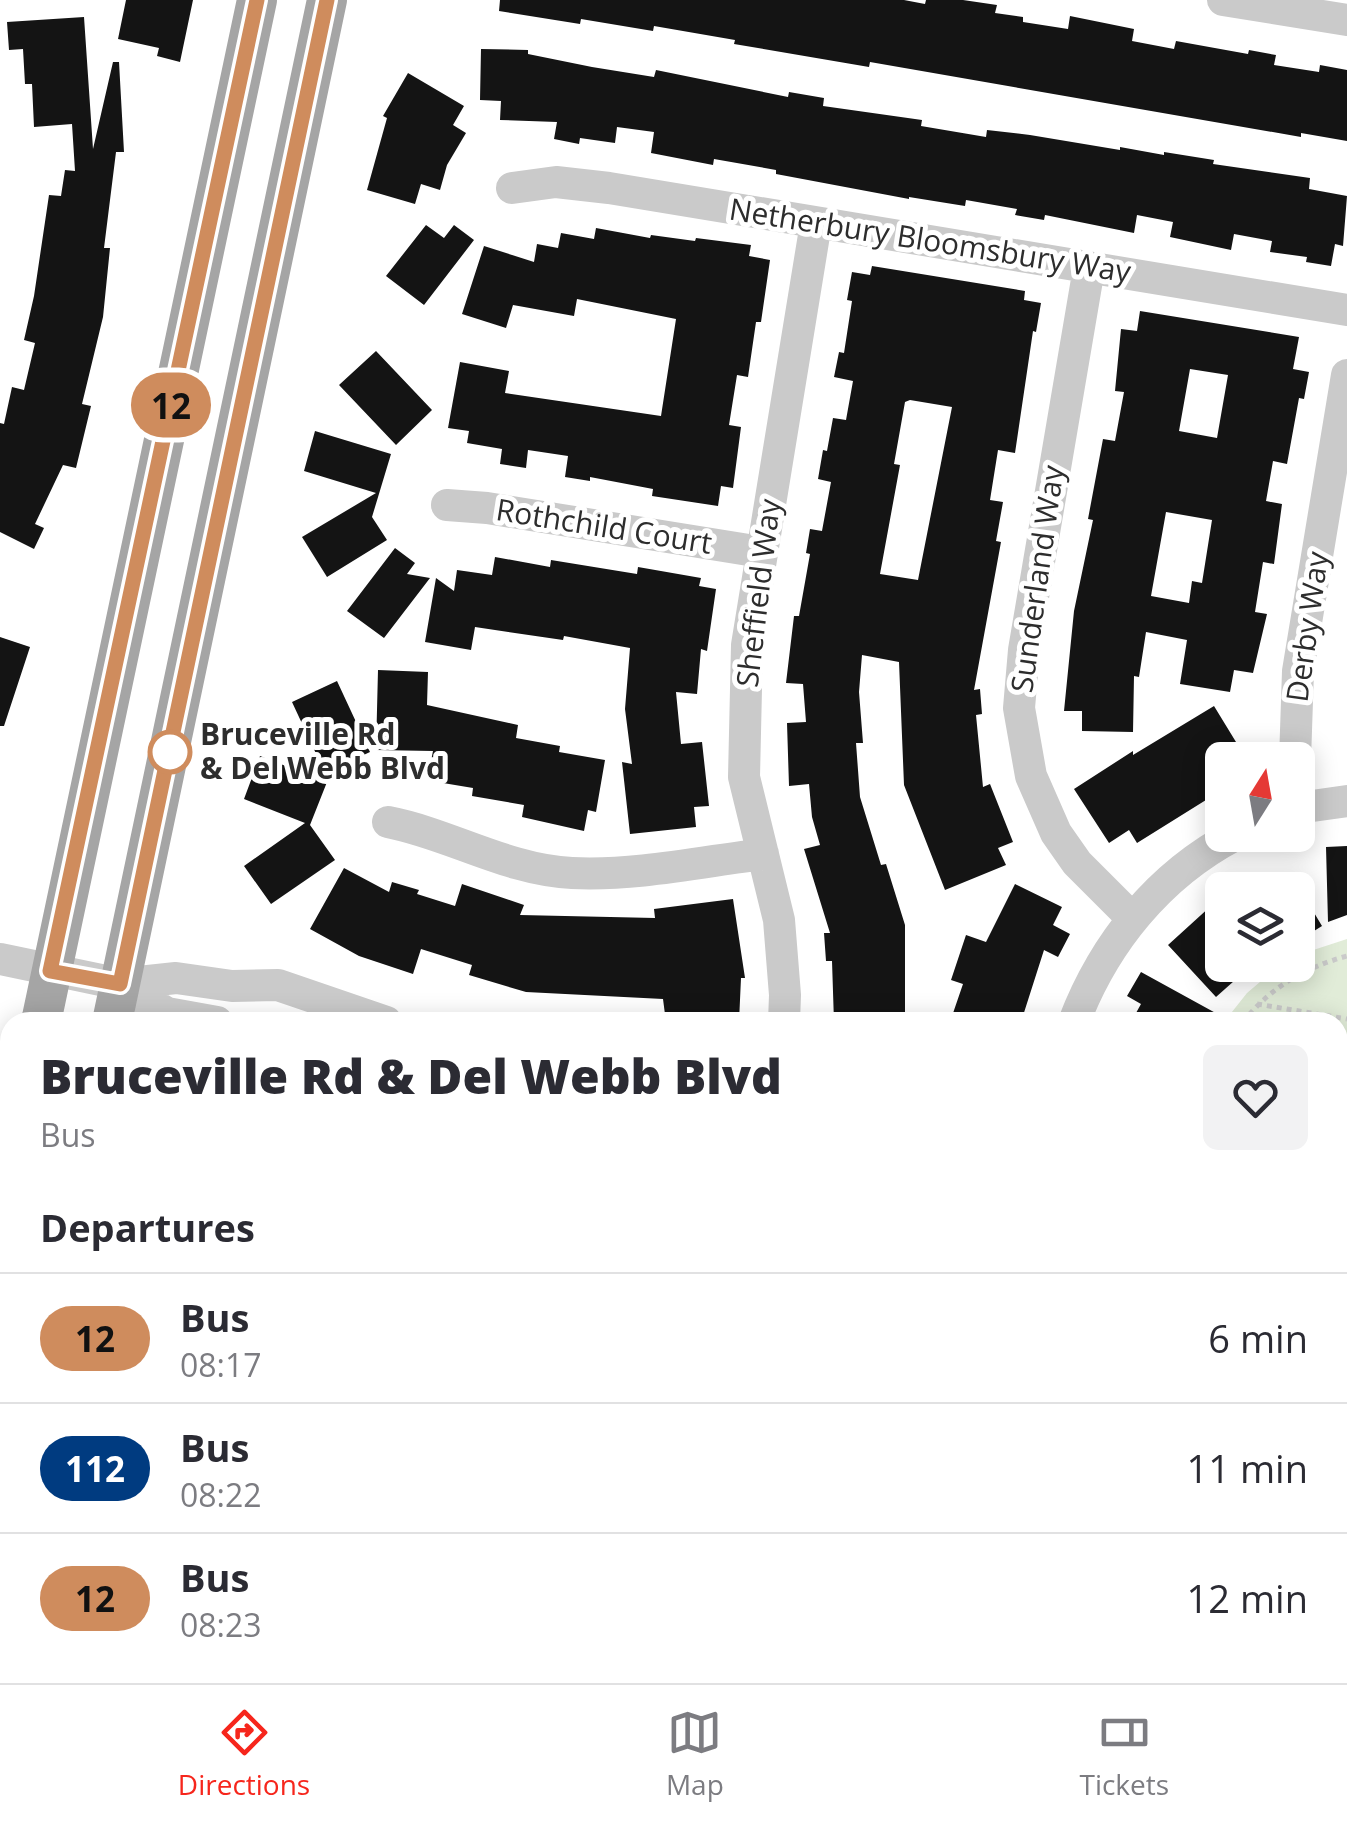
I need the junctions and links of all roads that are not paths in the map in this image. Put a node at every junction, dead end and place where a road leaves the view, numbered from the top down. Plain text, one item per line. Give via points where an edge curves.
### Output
1 (257, 0) edge
2 (327, 0) edge
3 (1223, 0) edge
4 (1347, 20) edge
5 (512, 188) dead end
6 (816, 223) junction
7 (1089, 268) junction
8 (1347, 310) edge
9 (1347, 375) edge
10 (447, 505) dead end
11 (762, 552) junction
12 (1293, 742) edge
13 (1315, 799) edge
14 (1347, 801) edge
15 (388, 822) dead end
16 (1208, 852) edge
17 (763, 854) junction
18 (1132, 918) junction
19 (0, 959) edge
20 (50, 971) junction
21 (116, 1003) edge
22 (42, 1012) edge
23 (162, 1012) edge
24 (356, 1012) edge
25 (784, 1012) edge
26 (1078, 1012) edge

1 - 20 main road
2 - 21 main road
3 - 4 street
5 - 6 street, Netherbury Bloomsbury Way via 556,182 610,188
6 - 7 street, Netherbury Bloomsbury Way
6 - 11 street, Sheffield Way
7 - 8 street, Netherbury Bloomsbury Way
7 - 18 street, Sunderland Way via 1024,650 1020,708 1031,776 1056,833
9 - 12 street, Derby Way via 1298,670
10 - 11 street, Rothchild Court
11 - 17 street, Sheffield Way via 747,644 744,777
13 - 14 street
15 - 17 street via 490,856 570,873
16 - 18 street
17 - 25 street, Sheffield Way via 779,920
18 - 26 street
19 - 20 street
20 - 21 street
20 - 22 main road
21 - 23 street
21 - 24 street via 176,978 278,986

